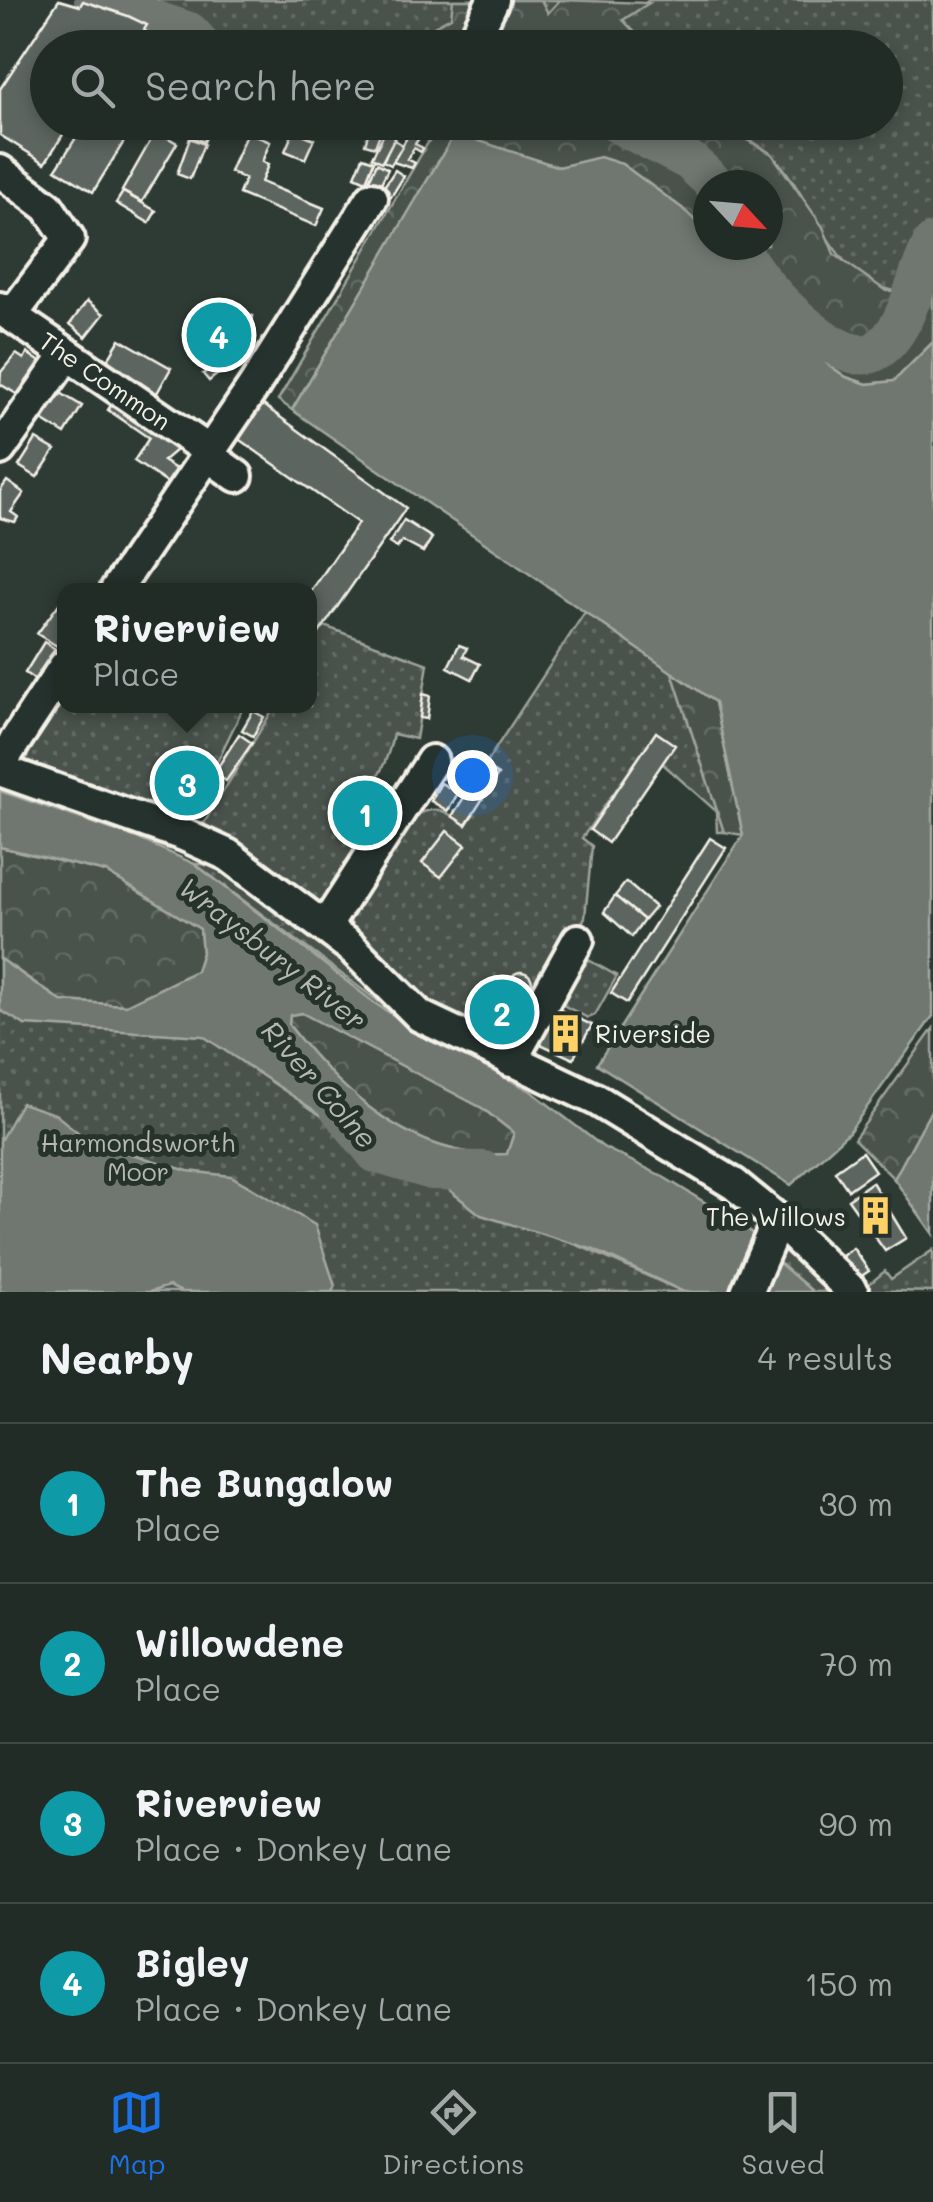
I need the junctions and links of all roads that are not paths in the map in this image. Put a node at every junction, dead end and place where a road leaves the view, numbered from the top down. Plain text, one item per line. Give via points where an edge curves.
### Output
1 (493, 0) edge
2 (479, 30) edge
3 (0, 171) edge
4 (372, 198) dead end
5 (6, 312) edge
6 (66, 356) junction
7 (0, 449) edge
8 (208, 453) junction
9 (238, 476) dead end
10 (121, 583) edge
11 (57, 679) edge
12 (432, 762) dead end
13 (0, 767) edge
14 (325, 927) junction
15 (578, 940) dead end
16 (511, 1061) junction
17 (773, 1229) junction
18 (747, 1292) edge
19 (854, 1292) edge

1 - 2 street
3 - 5 street via 48,207 69,239
4 - 8 street
5 - 6 street, The Common
6 - 7 street
6 - 8 street, The Common
8 - 9 street, The Common
8 - 10 street
11 - 13 street
12 - 14 street
13 - 14 street via 228,855
14 - 16 street via 420,1016
15 - 16 street
16 - 17 street via 597,1100 734,1184
17 - 18 street
17 - 19 street

